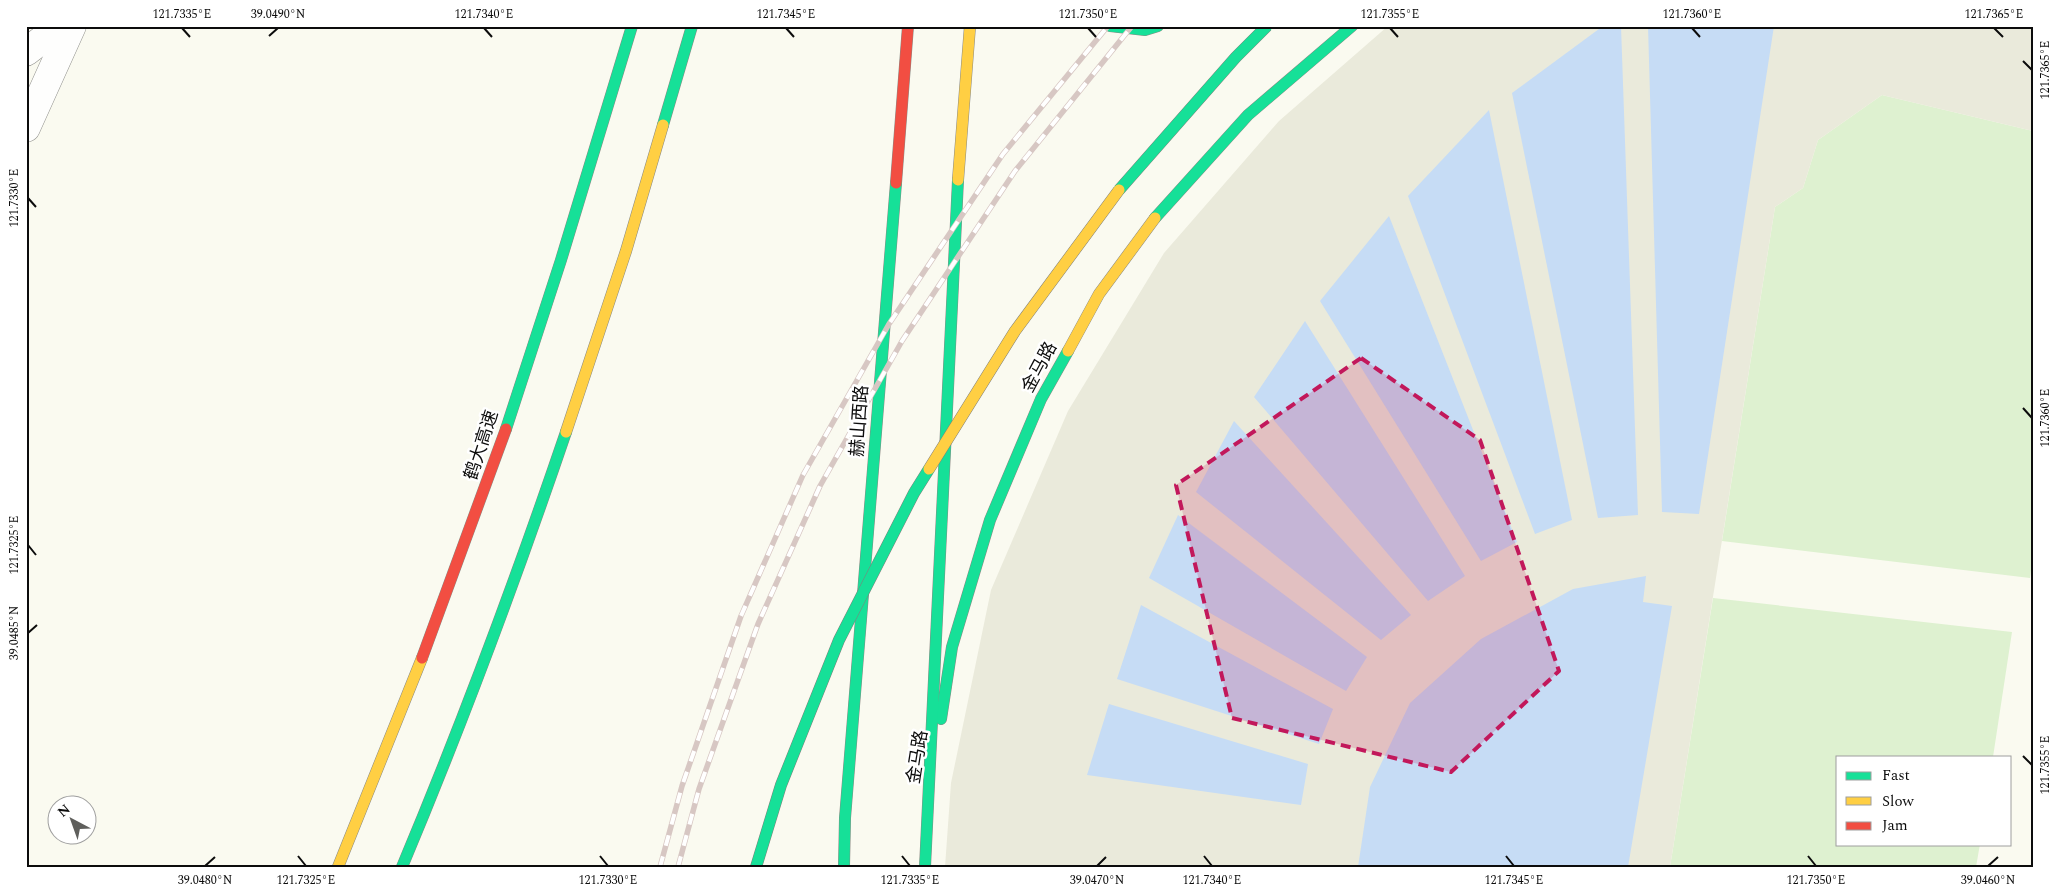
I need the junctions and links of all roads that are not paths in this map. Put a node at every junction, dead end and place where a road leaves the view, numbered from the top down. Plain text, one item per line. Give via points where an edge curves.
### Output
1 (60, 26) edge
2 (72, 26) edge
3 (632, 26) edge
4 (692, 26) edge
5 (908, 26) edge
6 (970, 26) edge
7 (1110, 26) edge
8 (1158, 26) edge
9 (1267, 26) edge
10 (1352, 26) edge
11 (26, 52) edge
12 (26, 128) edge
13 (926, 817) junction
14 (338, 867) edge
15 (402, 867) edge
16 (756, 867) edge
17 (844, 867) edge
18 (925, 867) edge

1 - 11 street
2 - 12 street
3 - 14 main road, 鹤大高速 via 569,234 484,491 382,762
4 - 15 main road via 626,251 540,508 438,781
5 - 17 main road, 赫山西路 via 845,818
6 - 13 main road via 960,150
7 - 8 main road via 1146,30
9 - 16 main road, bridge via 1122,186 1015,331 914,493 839,640 781,786
10 - 13 main road, 金马路 via 1248,116 1164,206 1099,294 1041,399 990,520 952,648
13 - 18 main road

